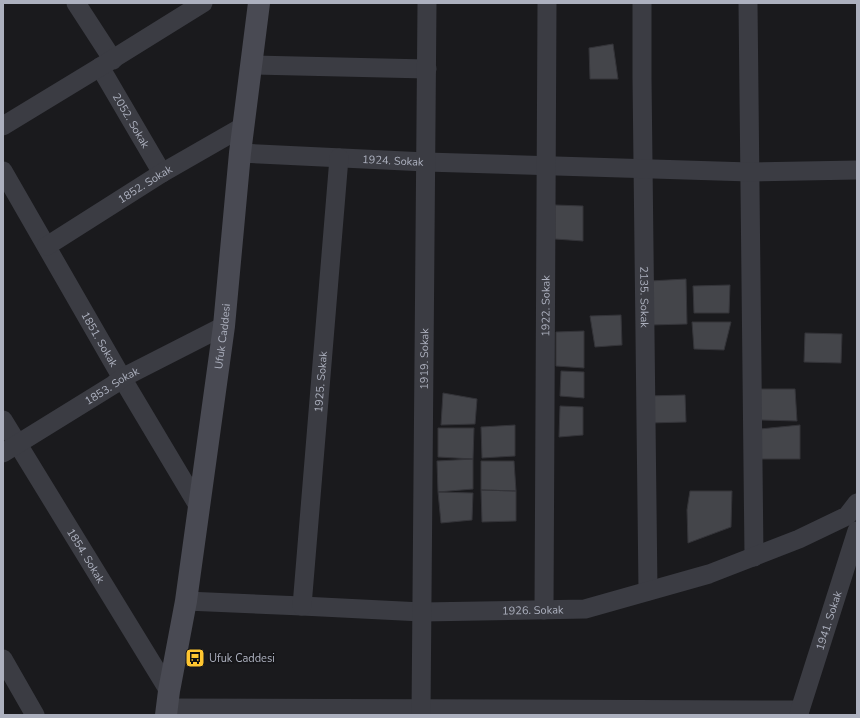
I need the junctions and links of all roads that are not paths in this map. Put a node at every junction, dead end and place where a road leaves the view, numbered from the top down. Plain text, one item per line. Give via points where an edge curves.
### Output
1 (203, 3) edge
2 (259, 3) edge
3 (427, 3) edge
4 (547, 3) edge
5 (642, 3) edge
6 (748, 3) edge
7 (81, 5) edge
8 (106, 63) junction
9 (252, 65) junction
10 (427, 69) junction
11 (4, 122) edge
12 (244, 126) junction
13 (240, 153) junction
14 (339, 158) junction
15 (426, 162) junction
16 (546, 166) junction
17 (643, 169) junction
18 (857, 170) edge
19 (3, 171) edge
20 (750, 172) junction
21 (162, 173) junction
22 (47, 246) junction
23 (224, 326) junction
24 (122, 378) junction
25 (3, 420) edge
26 (10, 448) edge
27 (857, 503) edge
28 (199, 507) junction
29 (857, 532) edge
30 (754, 557) junction
31 (648, 591) junction
32 (186, 601) junction
33 (302, 606) junction
34 (544, 610) junction
35 (422, 612) junction
36 (3, 659) edge
37 (167, 704) edge
38 (421, 712) edge
39 (800, 713) edge
40 (35, 715) edge

1 - 8 street
2 - 9 main road, Ufuk Caddesi
3 - 10 street, 1919. Sokak
4 - 16 street, 1922. Sokak
5 - 17 street, 2135. Sokak
6 - 20 street
7 - 8 street, 2052. Sokak
8 - 11 street
8 - 21 street, 2052. Sokak
9 - 10 street
9 - 12 main road, Ufuk Caddesi
10 - 15 street, 1919. Sokak
12 - 13 main road, Ufuk Caddesi
12 - 21 street, 1852. Sokak
13 - 14 street, 1924. Sokak
13 - 23 main road, Ufuk Caddesi
14 - 15 street, 1924. Sokak
14 - 33 street, 1925. Sokak
15 - 16 street, 1924. Sokak
15 - 35 street, 1919. Sokak
16 - 17 street, 1924. Sokak
16 - 34 street, 1922. Sokak
17 - 20 street, 1924. Sokak
17 - 31 street, 2135. Sokak
18 - 20 street, 1924. Sokak
19 - 22 street, 1851. Sokak
20 - 30 street
21 - 22 street, 1852. Sokak
22 - 24 street, 1851. Sokak
23 - 24 street, 1853. Sokak
23 - 28 main road, Ufuk Caddesi
24 - 26 street, 1853. Sokak
24 - 28 street, 1851. Sokak
25 - 26 street, 1854. Sokak
26 - 37 street, 1854. Sokak
27 - 30 street, 1926. Sokak via 847,516
28 - 32 main road, Ufuk Caddesi
29 - 39 street, 1941. Sokak
30 - 31 street, 1926. Sokak via 709,574
31 - 34 street, 1926. Sokak via 585,609
32 - 33 street, 1926. Sokak
32 - 37 main road, Ufuk Caddesi
33 - 35 street, 1926. Sokak
34 - 35 street, 1926. Sokak
35 - 38 street, 1919. Sokak
36 - 40 street
37 - 38 street
38 - 39 street

